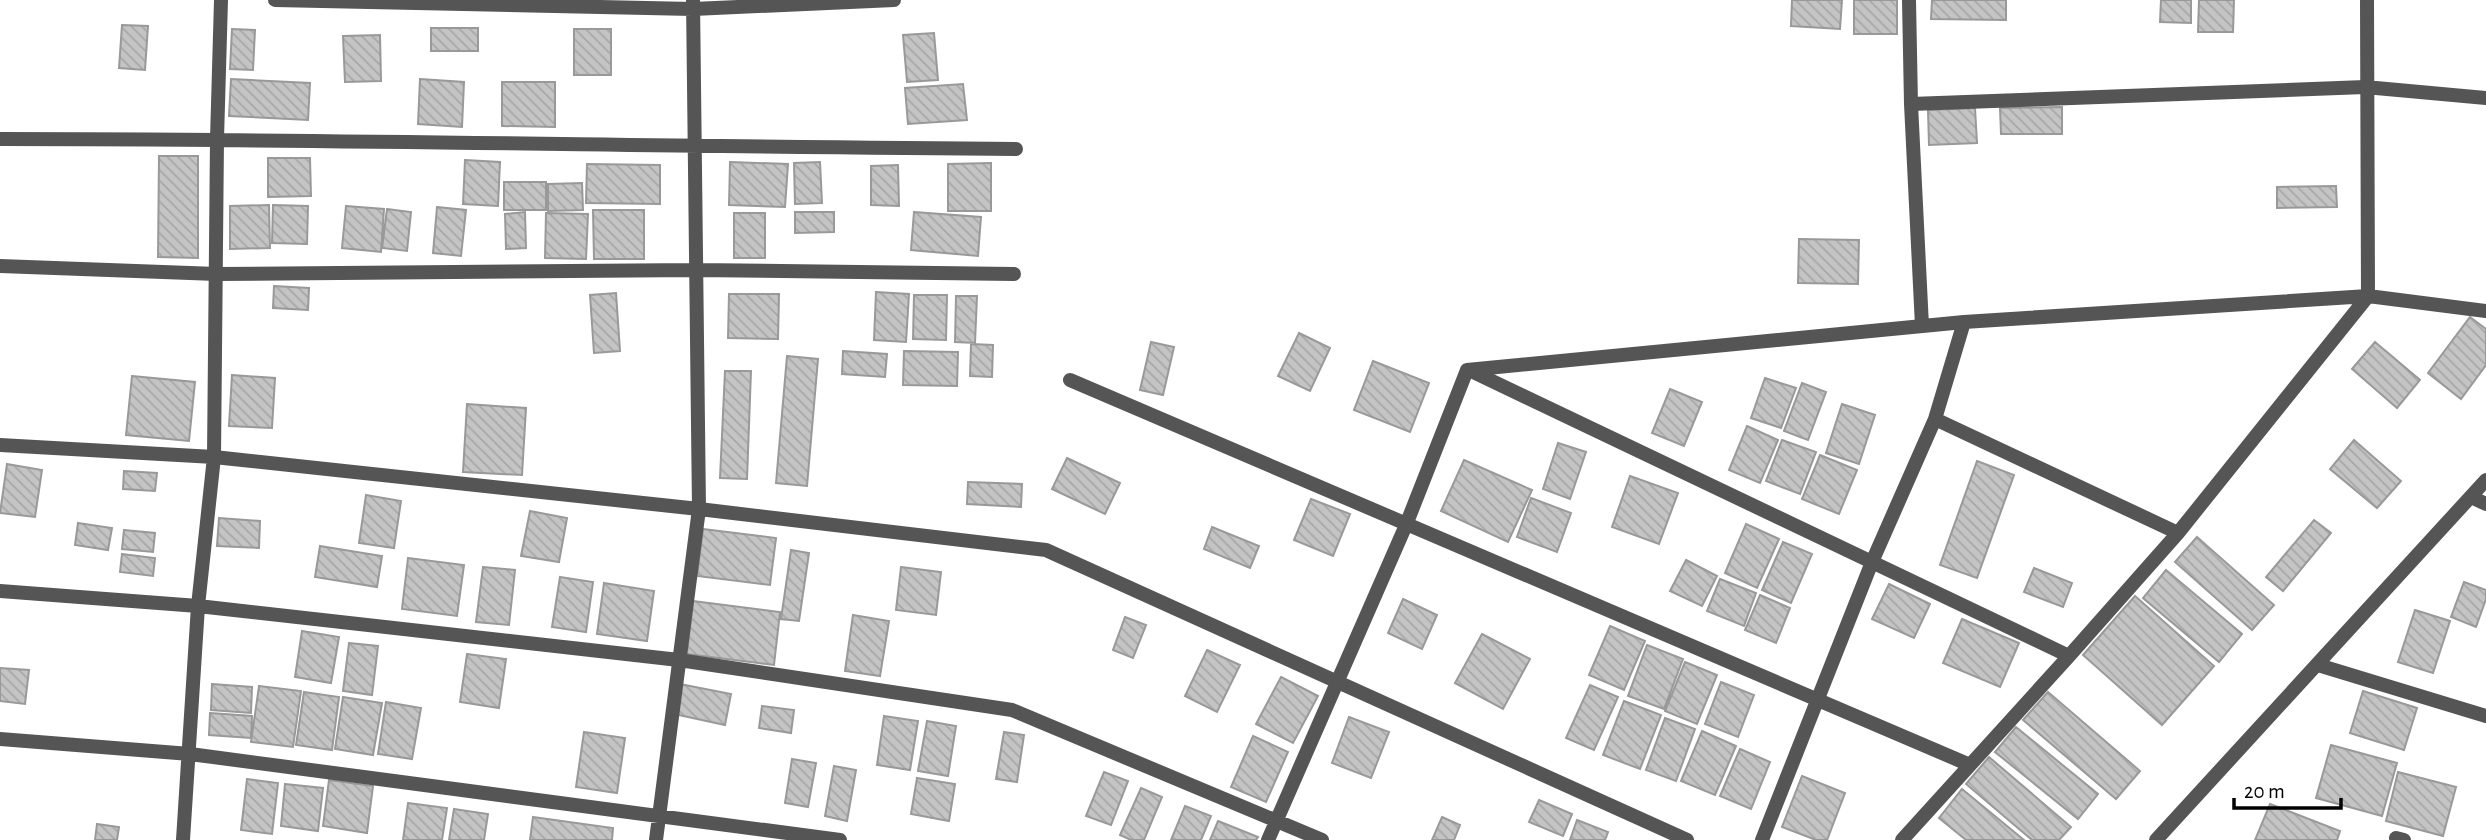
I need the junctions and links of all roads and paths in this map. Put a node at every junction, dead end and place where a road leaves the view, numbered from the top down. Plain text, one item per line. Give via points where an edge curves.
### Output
1 (221, 0) edge
2 (275, 0) edge
3 (894, 0) edge
4 (1909, 0) edge
5 (2367, 0) edge
6 (693, 4) edge
7 (2365, 87) junction
8 (2486, 98) edge
9 (1912, 104) junction
10 (0, 139) edge
11 (217, 139) junction
12 (695, 147) junction
13 (1016, 149) dead end
14 (0, 266) edge
15 (696, 270) junction
16 (217, 274) junction
17 (1014, 274) dead end
18 (2368, 296) junction
19 (2486, 311) edge
20 (1964, 322) junction
21 (1922, 326) junction
22 (1467, 370) junction
23 (1070, 380) dead end
24 (1935, 419) junction
25 (0, 445) edge
26 (214, 457) junction
27 (2486, 480) edge
28 (2472, 497) junction
29 (2486, 504) edge
30 (699, 509) junction
31 (1406, 524) junction
32 (2178, 533) junction
33 (1872, 562) junction
34 (0, 591) edge
35 (198, 606) junction
36 (2069, 656) junction
37 (680, 660) junction
38 (2318, 665) junction
39 (1336, 682) junction
40 (1819, 700) junction
41 (2486, 716) edge
42 (0, 739) edge
43 (190, 754) junction
44 (1970, 765) junction
45 (659, 817) junction
46 (1276, 820) junction
47 (183, 840) edge
48 (656, 840) edge
49 (840, 840) edge
50 (1268, 840) edge
51 (1322, 840) edge
52 (1687, 840) edge
53 (1762, 840) edge
54 (1902, 840) edge
55 (2156, 840) edge

1 - 11 street
2 - 6 street
3 - 6 street
4 - 9 street
5 - 7 street
6 - 12 street
7 - 8 street
7 - 9 street
7 - 18 street
9 - 21 street
10 - 11 street
11 - 12 street
11 - 16 street
12 - 13 street
12 - 15 street
14 - 16 street
15 - 16 street
15 - 17 street
15 - 30 street
16 - 26 street
18 - 19 street
18 - 20 street
18 - 32 street
20 - 21 street
20 - 24 street
21 - 22 street
22 - 31 street
22 - 33 street
23 - 31 street
24 - 32 street
24 - 33 street
25 - 26 street
26 - 30 street
26 - 35 street
27 - 28 street
28 - 29 street
28 - 38 street
30 - 37 street
30 - 39 street via 1046,550
31 - 39 street
31 - 40 street
32 - 36 street
33 - 36 street
33 - 40 street
34 - 35 street
35 - 37 street
35 - 43 street
36 - 44 street
37 - 45 street
37 - 46 street via 1012,710
38 - 41 street
38 - 55 street
39 - 46 street
39 - 52 street
40 - 44 street
40 - 53 street
42 - 43 street
43 - 45 street
43 - 47 street
44 - 54 street
45 - 48 street
45 - 49 street
46 - 50 street
46 - 51 street

